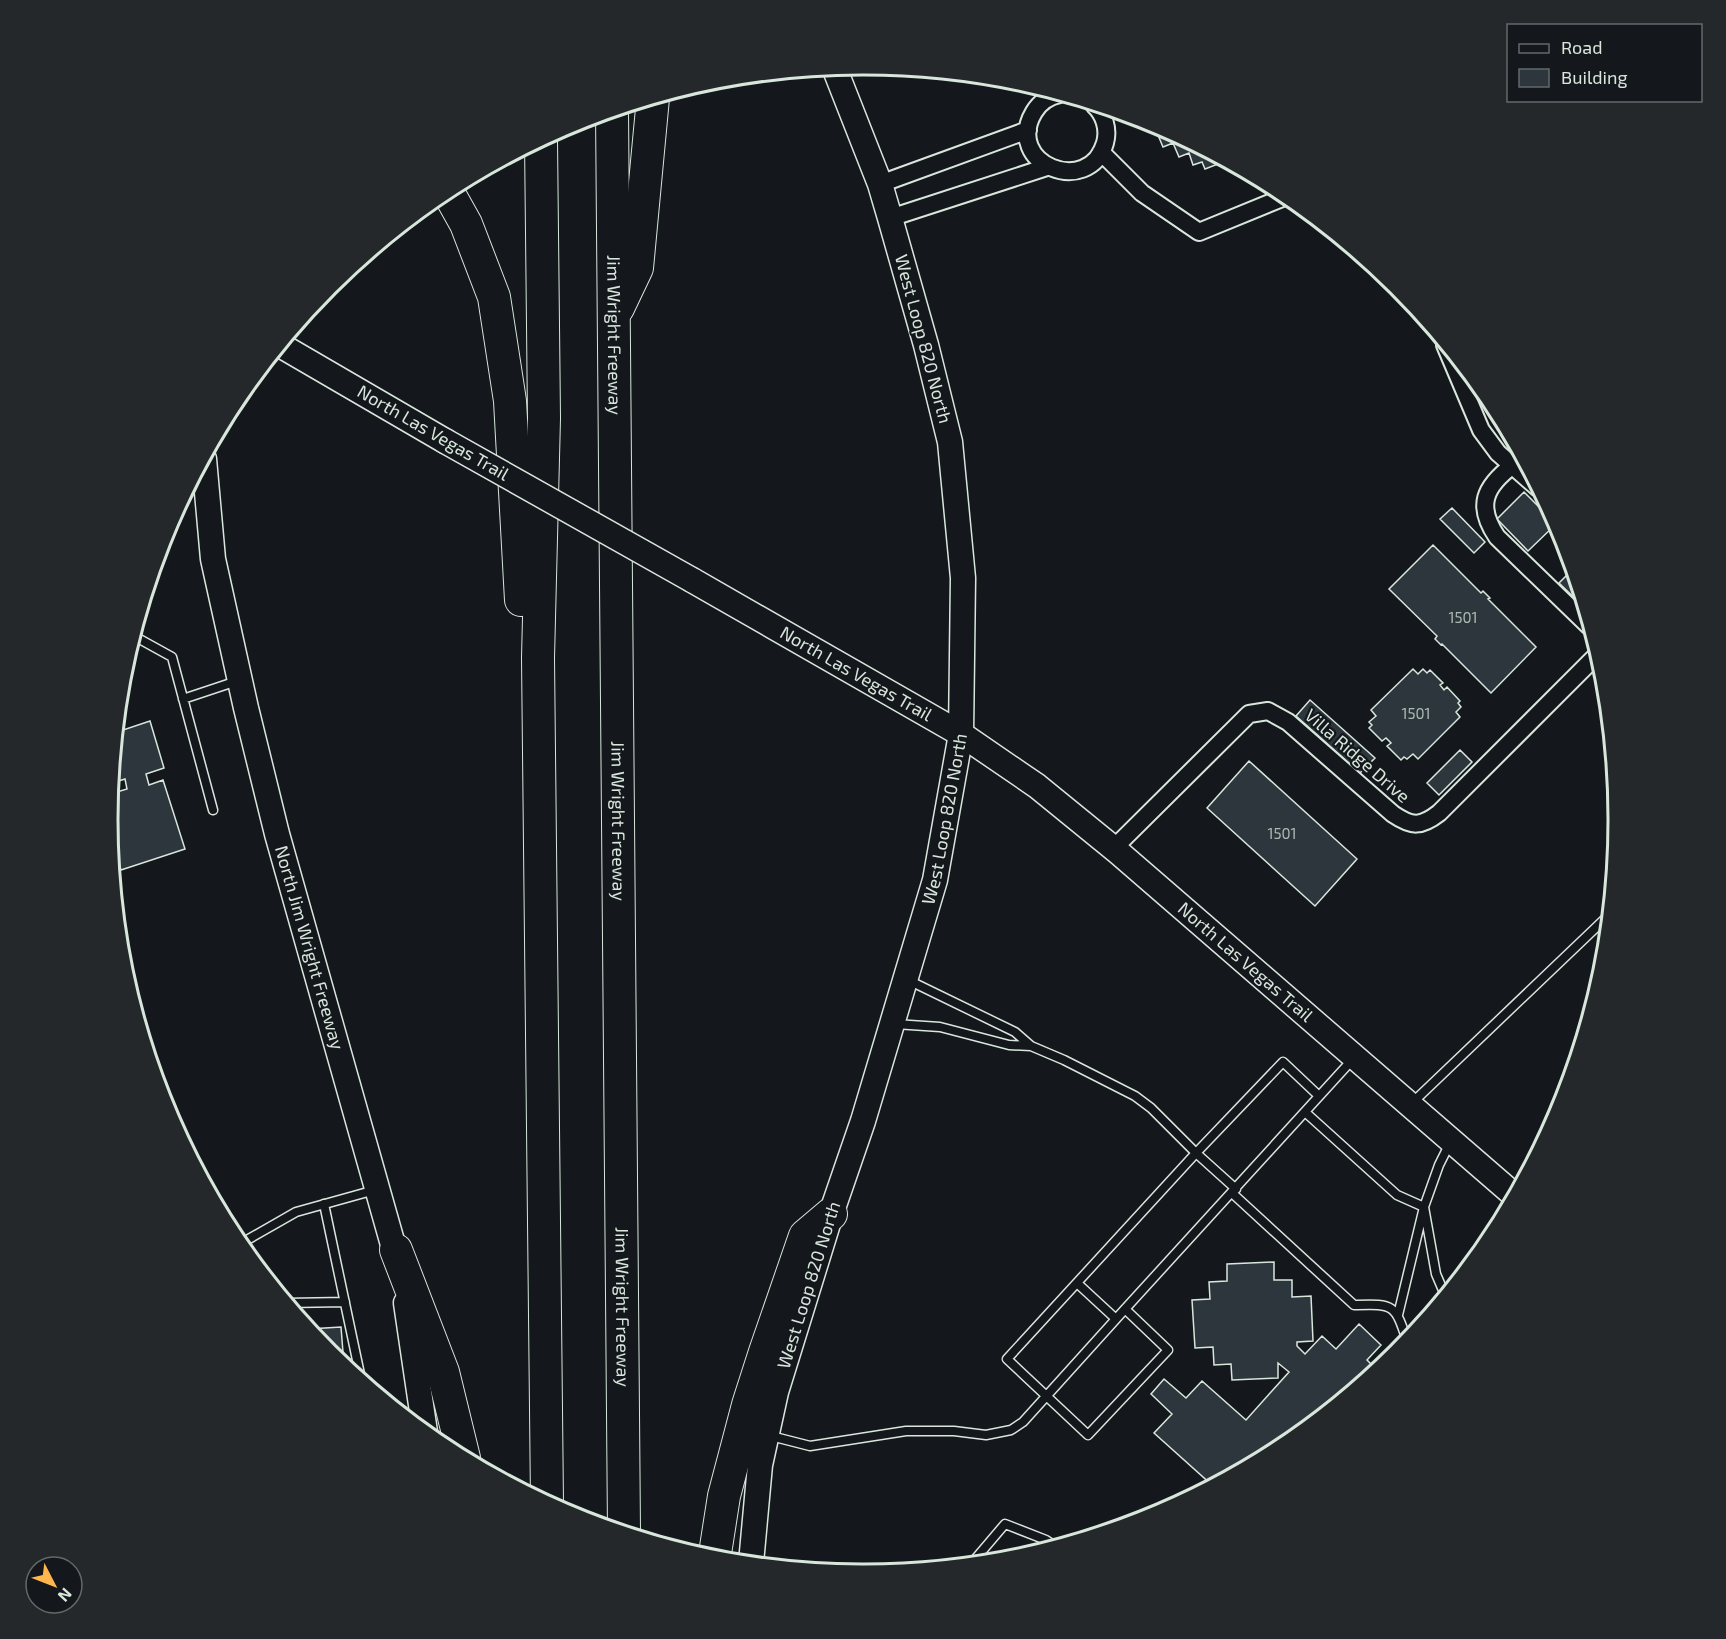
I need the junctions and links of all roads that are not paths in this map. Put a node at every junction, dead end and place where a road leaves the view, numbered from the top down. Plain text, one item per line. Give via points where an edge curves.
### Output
1 (838, 76) edge
2 (1049, 98) edge
3 (652, 106) edge
4 (1102, 115) edge
5 (612, 119) edge
6 (1028, 130) junction
7 (541, 149) edge
8 (1101, 152) junction
9 (1047, 167) junction
10 (880, 184) junction
11 (452, 198) edge
12 (1277, 200) edge
13 (890, 218) junction
14 (615, 315) junction
15 (286, 349) edge
16 (1454, 366) edge
17 (1513, 465) junction
18 (205, 471) edge
19 (1522, 473) edge
20 (1579, 616) edge
21 (141, 640) edge
22 (538, 658) junction
23 (1590, 662) edge
24 (240, 680) junction
25 (183, 699) junction
26 (961, 734) junction
27 (213, 810) dead end
28 (1114, 848) junction
29 (1600, 924) edge
30 (906, 979) junction
31 (892, 1024) junction
32 (1031, 1046) junction
33 (1355, 1056) junction
34 (1319, 1096) junction
35 (1411, 1104) junction
36 (1305, 1112) junction
37 (1452, 1140) junction
38 (1196, 1153) junction
39 (378, 1189) junction
40 (1509, 1190) edge
41 (1234, 1191) junction
42 (324, 1204) junction
43 (1424, 1207) junction
44 (831, 1214) junction
45 (248, 1239) edge
46 (396, 1250) junction
47 (1077, 1283) junction
48 (1442, 1288) edge
49 (345, 1302) junction
50 (297, 1303) edge
51 (1125, 1309) junction
52 (1398, 1315) junction
53 (1116, 1319) junction
54 (1403, 1331) edge
55 (358, 1366) edge
56 (1046, 1396) junction
57 (424, 1420) edge
58 (767, 1435) junction
59 (461, 1446) edge
60 (547, 1493) edge
61 (624, 1524) edge
62 (1047, 1541) edge
63 (716, 1549) edge
64 (979, 1555) edge
65 (752, 1556) edge

1 - 10 street, West Loop 820 North
2 - 6 street via 1036,108
3 - 14 highway via 637,268
4 - 8 street via 1106,130
5 - 14 highway, Jim Wright Freeway
6 - 9 street via 1032,151
6 - 10 street
7 - 22 highway via 544,418
8 - 9 street via 1093,162 1077,170
8 - 12 street via 1142,193 1199,232
9 - 13 street
10 - 13 street, West Loop 820 North
11 - 22 highway via 466,224 494,297 510,401 522,630
13 - 26 street, West Loop 820 North via 950,442 963,578
14 - 61 highway, Jim Wright Freeway
15 - 26 street, North Las Vegas Trail, bridge
16 - 17 street via 1481,430
17 - 19 street
17 - 20 street via 1500,474 1484,501 1490,526
18 - 24 street, North Jim Wright Freeway via 213,559
21 - 25 lane via 172,657
22 - 60 highway
23 - 28 street, Villa Ridge Drive via 1428,822 1414,825 1403,821 1288,722 1268,711 1249,714
24 - 25 lane
24 - 39 street, North Jim Wright Freeway via 277,834
25 - 27 lane
26 - 28 street, North Las Vegas Trail via 1037,786
26 - 30 street, West Loop 820 North via 935,880
28 - 33 street, North Las Vegas Trail
29 - 35 lane
30 - 31 street, West Loop 820 North
30 - 32 lane via 1015,1032
31 - 32 lane via 940,1027 1009,1045
31 - 44 street, West Loop 820 North
32 - 38 lane via 1135,1096
33 - 34 lane
33 - 35 street, North Las Vegas Trail
34 - 36 lane
34 - 38 lane via 1283,1062
35 - 37 street, North Las Vegas Trail
36 - 41 lane
36 - 43 lane via 1397,1195
37 - 40 street, North Las Vegas Trail
37 - 43 lane
38 - 41 lane
38 - 47 lane
39 - 42 lane
39 - 46 street, North Jim Wright Freeway
41 - 51 lane
41 - 52 lane via 1354,1305 1384,1304
42 - 45 lane via 297,1212
42 - 49 lane
43 - 48 lane
43 - 52 lane
44 - 58 street, West Loop 820 North
44 - 63 highway via 806,1236 765,1352 724,1496
46 - 57 street, North Jim Wright Freeway
46 - 59 highway via 443,1372
47 - 53 lane
47 - 56 lane via 1006,1359
49 - 50 lane
49 - 55 lane
51 - 53 lane
51 - 56 lane via 1168,1350 1088,1435
52 - 54 lane
53 - 56 lane
56 - 58 lane via 1011,1430 986,1435 906,1431 810,1446
58 - 65 street, West Loop 820 North via 760,1465
62 - 64 lane via 1005,1524

